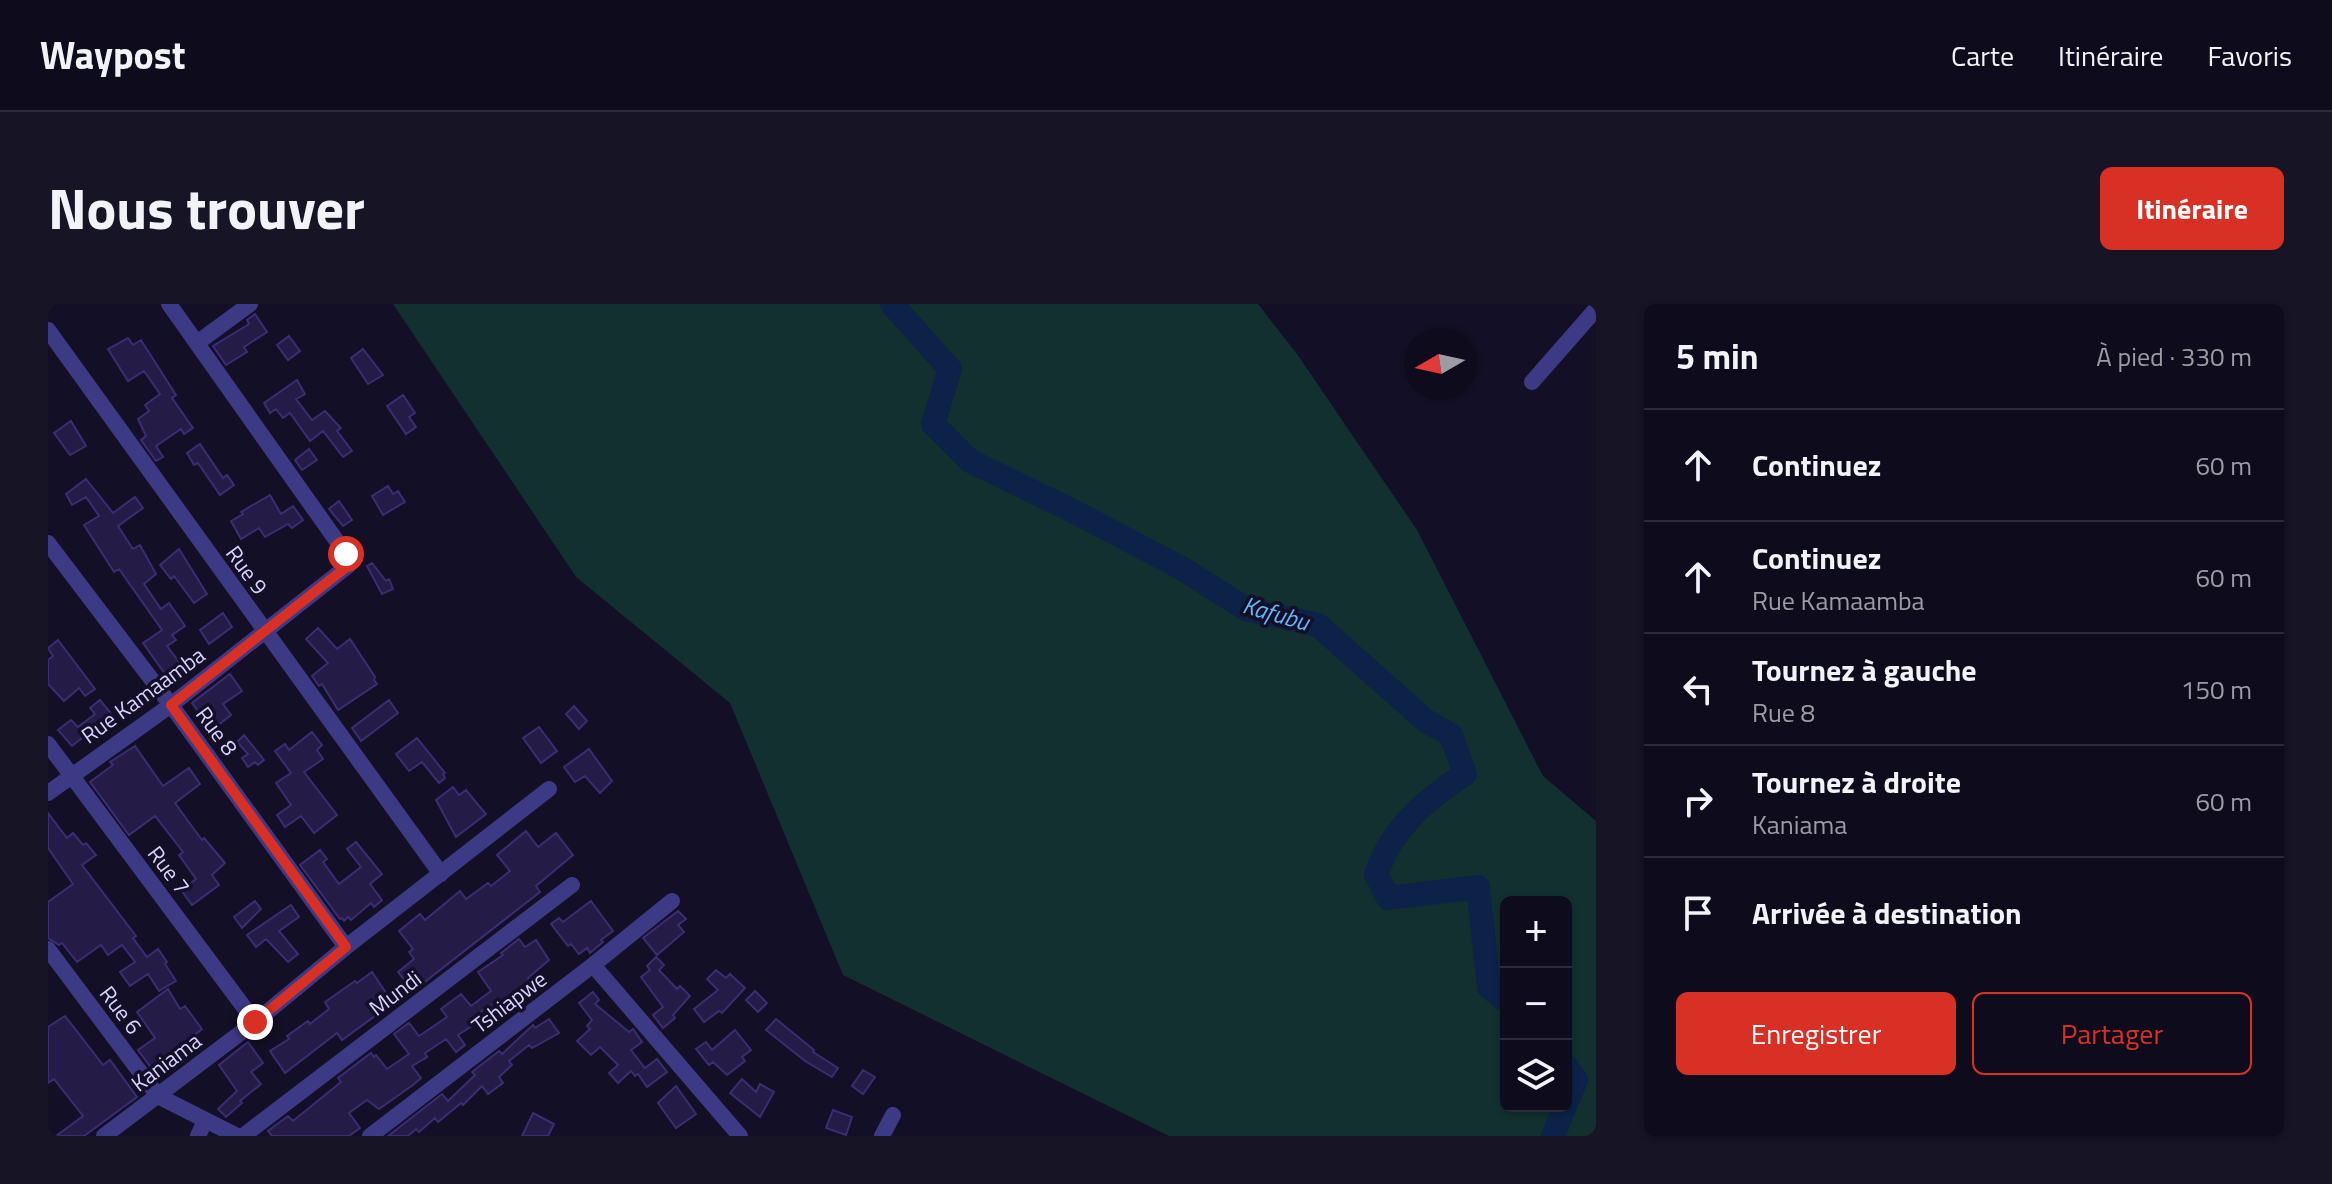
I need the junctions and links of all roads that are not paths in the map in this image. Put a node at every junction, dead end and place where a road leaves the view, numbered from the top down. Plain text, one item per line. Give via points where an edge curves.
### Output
1 (169, 304) edge
2 (250, 304) edge
3 (1596, 309) edge
4 (48, 330) edge
5 (197, 343) junction
6 (1532, 382) dead end
7 (48, 543) edge
8 (264, 632) junction
9 (171, 705) junction
10 (48, 744) edge
11 (71, 775) junction
12 (549, 789) dead end
13 (48, 793) edge
14 (441, 874) junction
15 (572, 885) dead end
16 (672, 901) dead end
17 (346, 947) junction
18 (48, 949) edge
19 (593, 965) junction
20 (255, 1022) junction
21 (158, 1096) junction
22 (893, 1115) dead end
23 (202, 1129) edge
24 (104, 1136) edge
25 (240, 1136) edge
26 (370, 1136) edge
27 (740, 1136) edge
28 (882, 1136) edge

1 - 5 street
2 - 5 street
3 - 6 street
4 - 8 street, Rue 9
5 - 8 street, Rue Kamaamba via 350,560
7 - 9 street, Rue 8
8 - 9 street, Rue Kamaamba
8 - 14 street, Rue 9
9 - 11 street, Rue Kamaamba
9 - 17 street, Rue 8
10 - 11 street, Rue 7
11 - 13 street, Rue Kamaamba
11 - 20 street, Rue 7
12 - 14 street, Kaniama
14 - 17 street, Kaniama
15 - 25 street, Mundi
16 - 19 street, Tshiapwe
17 - 20 street, Kaniama
18 - 21 street, Rue 6
19 - 26 street, Tshiapwe
19 - 27 street
20 - 21 street, Kaniama
21 - 23 street
21 - 24 street, Kaniama
22 - 28 street
23 - 25 street

